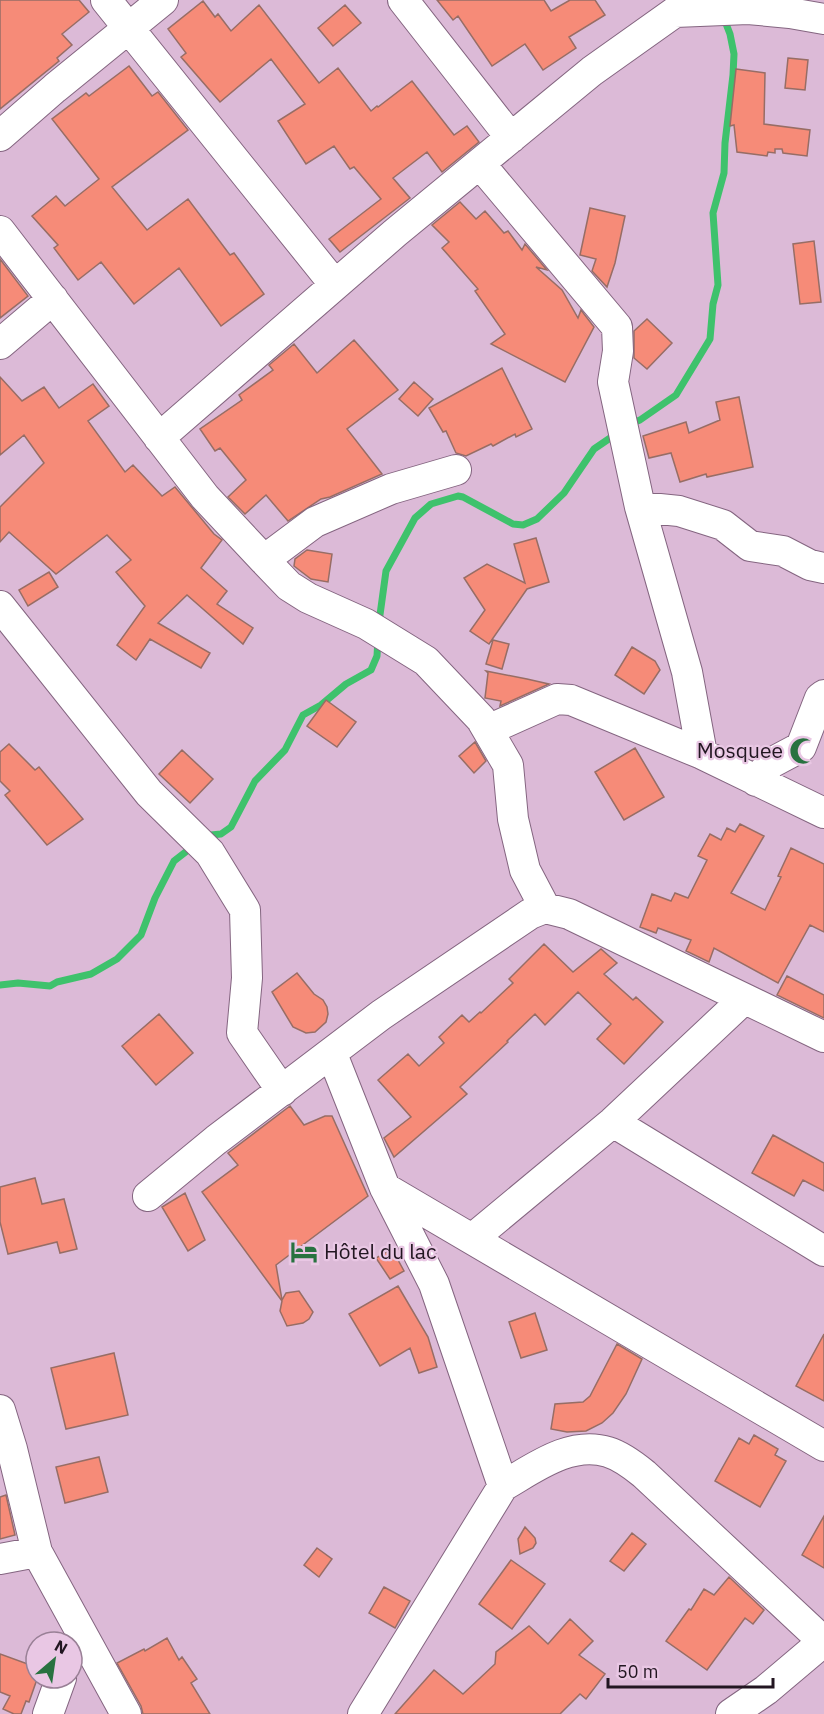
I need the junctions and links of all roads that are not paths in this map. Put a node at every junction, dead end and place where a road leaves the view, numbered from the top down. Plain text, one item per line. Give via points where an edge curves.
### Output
1 (106, 0) edge
2 (163, 0) edge
3 (403, 0) edge
4 (803, 6) edge
5 (679, 8) edge
6 (824, 19) edge
7 (128, 29) junction
8 (0, 136) edge
9 (511, 138) junction
10 (480, 164) junction
11 (0, 231) edge
12 (335, 285) junction
13 (53, 299) junction
14 (0, 344) edge
15 (159, 438) junction
16 (456, 470) dead end
17 (640, 507) junction
18 (264, 561) junction
19 (824, 568) edge
20 (0, 606) edge
21 (824, 695) edge
22 (488, 730) junction
23 (702, 754) junction
24 (756, 781) junction
25 (824, 813) edge
26 (545, 908) junction
27 (744, 999) junction
28 (824, 1037) edge
29 (332, 1054) junction
30 (282, 1090) junction
31 (613, 1122) junction
32 (385, 1188) junction
33 (148, 1196) dead end
34 (472, 1239) junction
35 (824, 1251) edge
36 (0, 1410) edge
37 (824, 1446) edge
38 (502, 1486) junction
39 (37, 1552) junction
40 (0, 1559) edge
41 (71, 1630) edge
42 (824, 1641) edge
43 (84, 1651) edge
44 (57, 1690) edge
45 (48, 1714) edge
46 (126, 1714) edge
47 (363, 1714) edge
48 (731, 1714) edge

1 - 7 street
2 - 7 street
3 - 9 street
4 - 5 street
4 - 6 street
5 - 9 street via 592,71
7 - 8 street
7 - 12 street
9 - 10 street
10 - 12 street
10 - 17 street via 617,327 613,382
11 - 13 street
12 - 15 street
13 - 14 street
13 - 15 street
15 - 18 street via 205,497
16 - 18 street via 391,489 315,522
17 - 19 street via 679,511 723,525 750,546 783,552
17 - 23 street via 687,672
18 - 22 street via 289,586 308,598 376,630 426,661
20 - 30 street via 149,793 200,843 245,910 247,978 243,1033
21 - 24 street via 801,747 771,763
22 - 23 street via 557,699 571,700
22 - 26 street via 508,765 513,819 525,870
23 - 24 street
24 - 25 street
26 - 27 street via 569,914
26 - 29 street via 530,914 381,1015
27 - 28 street
27 - 31 street
29 - 30 street
29 - 32 street
30 - 33 street
31 - 34 street
31 - 35 street
32 - 34 street
32 - 38 street via 434,1284
34 - 37 street
36 - 39 street
38 - 42 street via 553,1457 584,1449 623,1458
38 - 47 street
39 - 40 street
39 - 41 street
42 - 48 street
43 - 46 street
44 - 45 street

